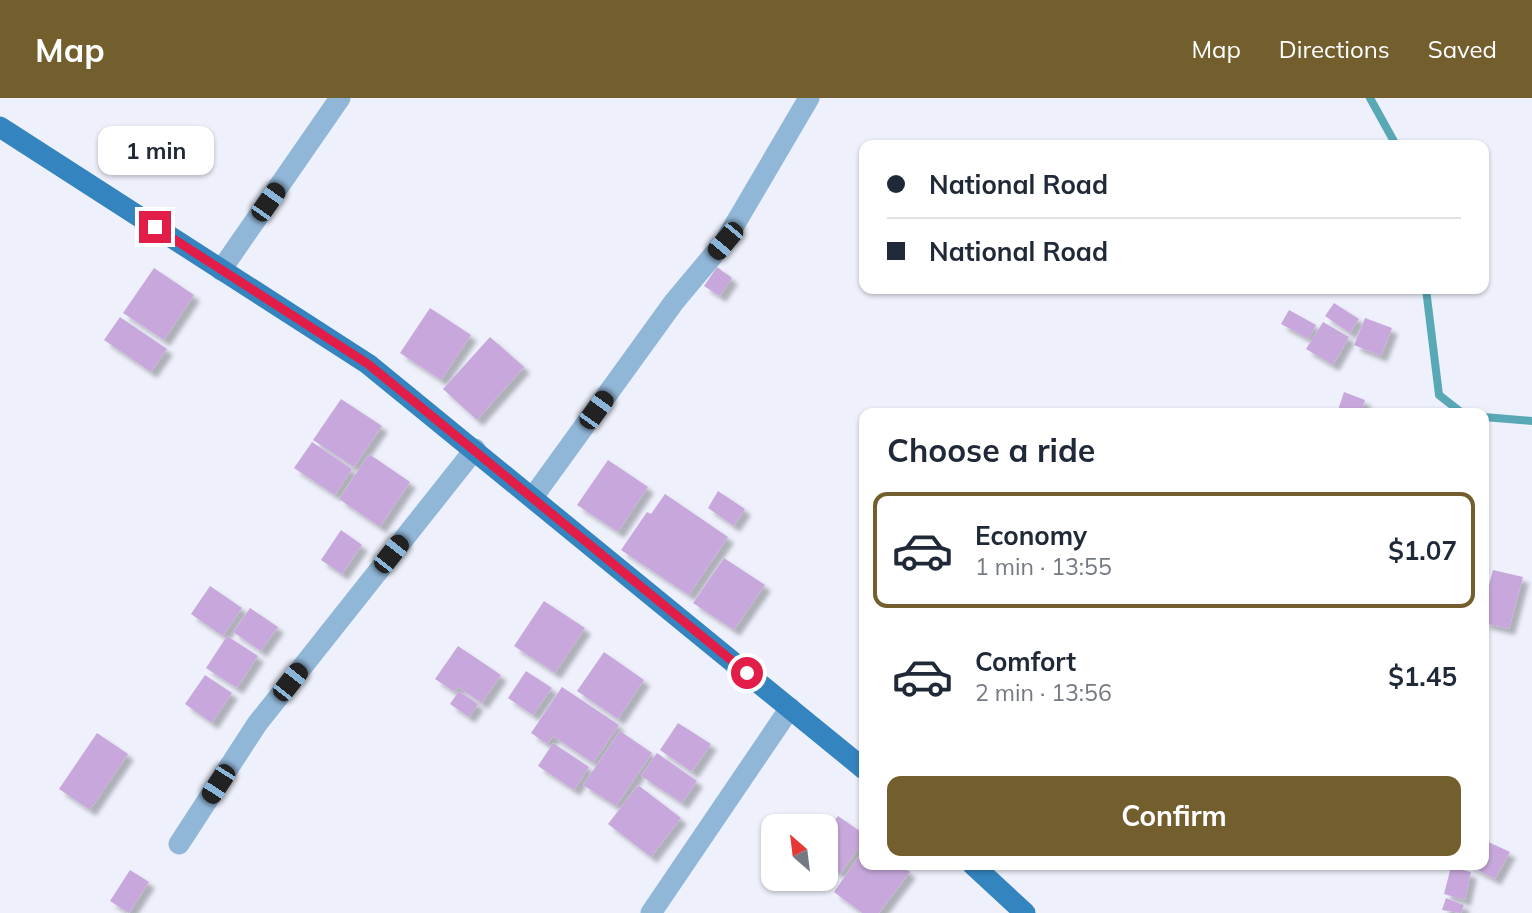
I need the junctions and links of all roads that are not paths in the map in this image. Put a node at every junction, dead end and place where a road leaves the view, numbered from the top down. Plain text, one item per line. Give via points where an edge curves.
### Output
1 (340, 98) edge
2 (809, 98) edge
3 (0, 127) edge
4 (221, 270) junction
5 (475, 449) junction
6 (533, 497) junction
7 (790, 708) junction
8 (859, 765) edge
9 (179, 844) dead end
10 (978, 870) edge
11 (650, 913) edge
12 (1025, 913) edge

1 - 4 street
2 - 6 street via 725,241 674,302
3 - 4 main road
4 - 5 main road via 368,364
5 - 6 main road
5 - 9 street via 257,724
6 - 7 main road
7 - 8 main road
7 - 11 street
10 - 12 main road

